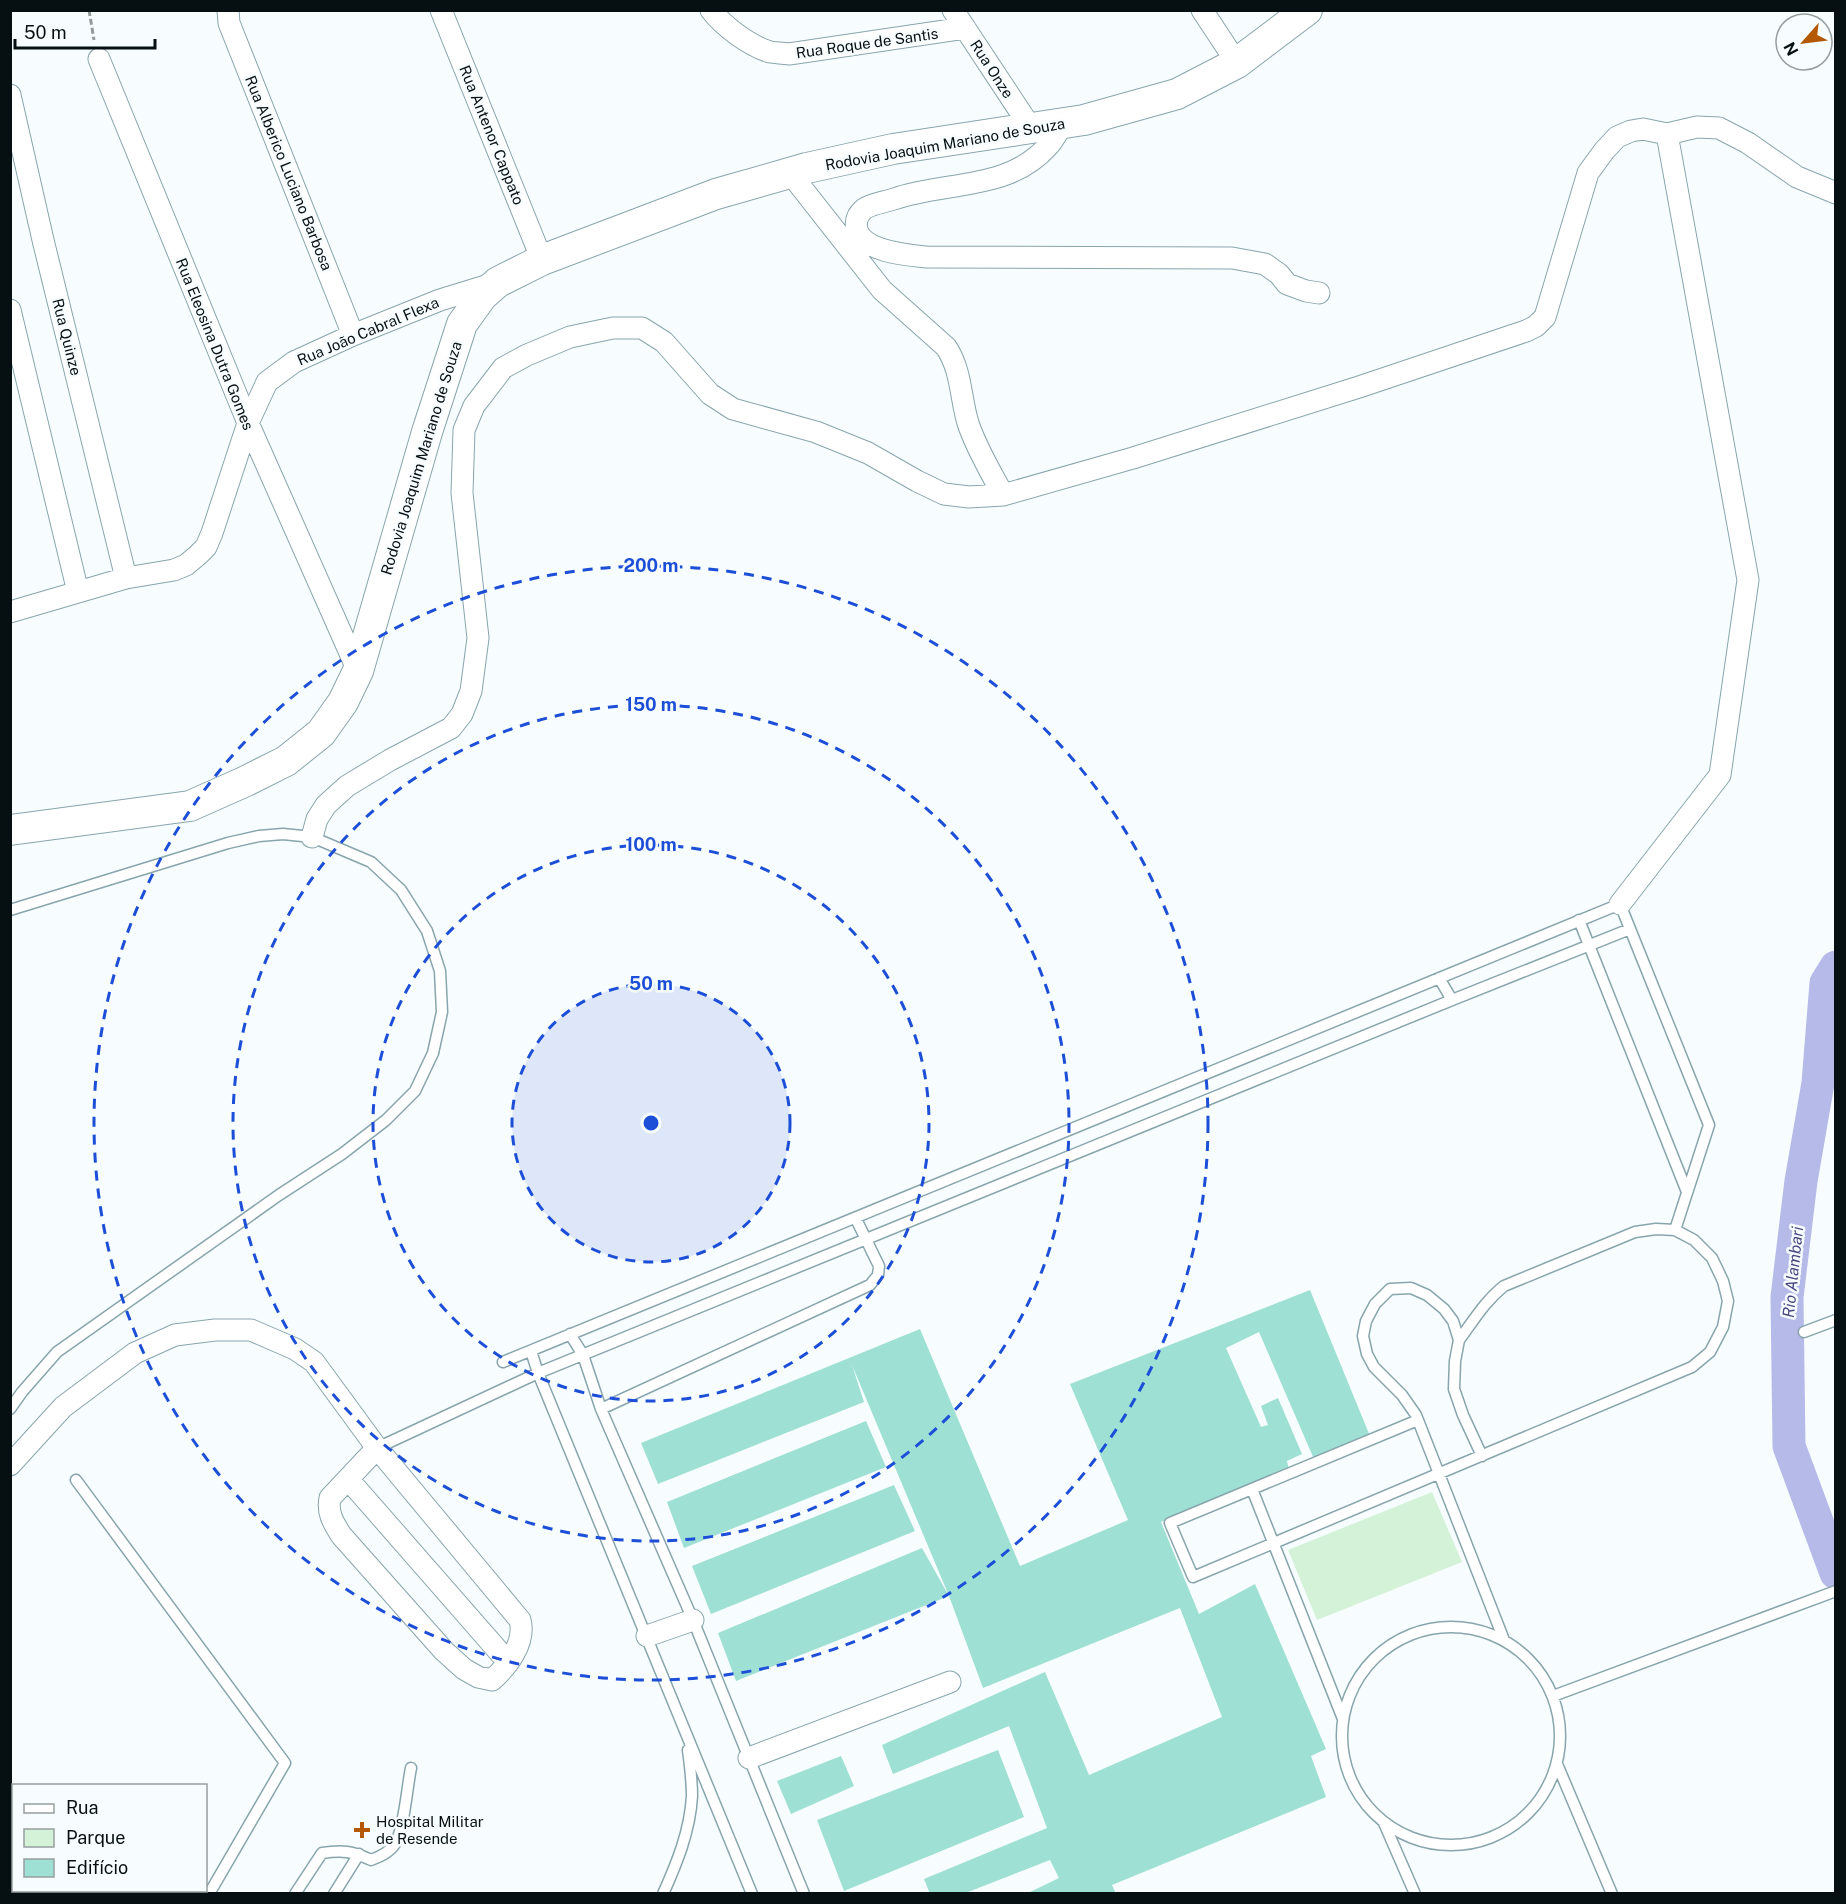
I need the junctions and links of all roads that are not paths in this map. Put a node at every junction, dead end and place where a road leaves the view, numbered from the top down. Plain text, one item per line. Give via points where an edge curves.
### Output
1 (228, 10) edge
2 (441, 10) edge
3 (711, 10) edge
4 (1202, 10) edge
5 (1307, 10) edge
6 (959, 19) edge
7 (99, 59) road end
8 (1237, 63) junction
9 (10, 95) edge
10 (1063, 123) junction
11 (1031, 128) junction
12 (1667, 134) junction
13 (790, 173) junction
14 (1836, 193) edge
15 (542, 260) junction
16 (498, 282) junction
17 (1319, 293) dead end
18 (10, 310) edge
19 (353, 335) junction
20 (248, 423) junction
21 (1003, 495) junction
22 (126, 578) junction
23 (78, 592) junction
24 (10, 612) edge
25 (358, 671) junction
26 (10, 830) edge
27 (312, 837) junction
28 (1620, 904) junction
29 (10, 910) edge
30 (1579, 921) junction
31 (1630, 929) junction
32 (1588, 945) junction
33 (1439, 978) junction
34 (1452, 1000) junction
35 (1688, 1192) junction
36 (856, 1219) junction
37 (1675, 1230) junction
38 (866, 1238) junction
39 (1836, 1320) edge
40 (1804, 1332) dead end
41 (570, 1334) junction
42 (1459, 1340) junction
43 (531, 1351) junction
44 (583, 1355) junction
45 (503, 1362) dead end
46 (538, 1373) junction
47 (10, 1409) edge
48 (601, 1409) junction
49 (1418, 1420) junction
50 (377, 1448) junction
51 (1482, 1456) junction
52 (10, 1465) edge
53 (1439, 1474) junction
54 (348, 1479) junction
55 (76, 1480) dead end
56 (1252, 1489) junction
57 (1274, 1543) junction
58 (1836, 1591) edge
59 (693, 1620) junction
60 (647, 1636) junction
61 (1504, 1640) junction
62 (508, 1662) junction
63 (950, 1682) dead end
64 (1553, 1696) junction
65 (1343, 1719) junction
66 (686, 1735) junction
67 (749, 1758) junction
68 (1557, 1764) junction
69 (411, 1768) dead end
70 (1384, 1823) junction
71 (359, 1854) junction
72 (209, 1893) edge
73 (295, 1893) edge
74 (334, 1893) edge
75 (663, 1893) edge
76 (752, 1893) edge
77 (804, 1893) edge
78 (1415, 1893) edge
79 (1612, 1893) edge

1 - 19 street, Rua Alberico Luciano Barbosa via 229,23
2 - 15 street, Rua Antenor Cappato
3 - 6 street, Rua Roque de Santis via 720,22 743,38 769,51 789,54
4 - 8 street
5 - 8 main road, Rodovia Joaquim Mariano de Souza
6 - 11 street, Rua Onze
7 - 20 street, Rua Eleosina Dutra Gomes
8 - 10 main road, Rodovia Joaquim Mariano de Souza via 1177,94
9 - 22 street, Rua Quinze
10 - 11 main road, Rodovia Joaquim Mariano de Souza
10 - 17 street via 1049,146 1010,174 907,194 864,209 856,218 859,235 897,255 926,257 1232,258 1265,264 1287,284
11 - 13 main road, Rodovia Joaquim Mariano de Souza via 893,149
12 - 14 street via 1697,126 1719,128 1797,177
12 - 21 street via 1643,129 1617,137 1588,173 1545,317 1536,326 1359,387
12 - 28 street via 1748,580 1720,775
13 - 15 main road, Rodovia Joaquim Mariano de Souza via 716,194
13 - 21 street via 882,290 952,356 968,423
15 - 16 main road, Rodovia Joaquim Mariano de Souza
16 - 19 street, Rua João Cabral Flexa via 440,300
16 - 25 main road, Rodovia Joaquim Mariano de Souza via 482,296 462,324
18 - 23 street
19 - 20 street, Rua João Cabral Flexa via 294,362 267,382
20 - 22 street, Rua João Cabral Flexa via 206,547 174,570
20 - 25 street, Rua Eleosina Dutra Gomes
21 - 27 street via 944,494 868,453 816,432 733,409 710,394 664,342 642,328 613,328 570,337 527,355 503,368 474,406 464,430 462,493 478,638 471,691 462,714 451,728 347,786 317,819
22 - 23 street, Rua João Cabral Flexa
23 - 24 street, Rua João Cabral Flexa
25 - 26 main road, Rodovia Joaquim Mariano de Souza via 343,702 321,733 286,761 244,782 190,806
27 - 29 lane via 283,834 228,843
27 - 47 lane via 371,862 401,890 427,931 440,971 442,1012 433,1053 415,1091 386,1120 342,1154 57,1352
28 - 30 lane
28 - 31 lane
30 - 32 lane
30 - 33 lane
31 - 32 lane
31 - 35 lane via 1709,1125
32 - 34 lane
32 - 35 lane
33 - 34 lane
33 - 36 lane
34 - 38 lane
35 - 37 lane
36 - 38 lane
36 - 41 lane
37 - 42 lane via 1635,1232 1504,1286 1490,1297
37 - 51 lane via 1694,1240 1712,1258 1723,1281 1728,1301 1723,1327 1710,1352 1692,1367
38 - 44 lane
38 - 48 lane via 879,1266 870,1285
39 - 40 lane
41 - 43 lane
41 - 44 lane
42 - 49 lane via 1444,1309 1411,1288 1390,1289 1366,1321 1363,1336 1367,1354
42 - 51 lane via 1454,1389
43 - 45 lane
43 - 46 lane
44 - 46 lane
44 - 48 lane
46 - 50 lane
46 - 60 lane
48 - 59 lane
49 - 53 lane
49 - 56 lane
50 - 52 street via 314,1362 295,1348 251,1330 215,1330 175,1335 135,1353 63,1407
50 - 54 street
50 - 62 street via 520,1620 522,1637
51 - 53 lane
53 - 57 lane
53 - 61 lane
54 - 62 street
54 - 62 street via 330,1498 328,1507 341,1535 464,1669 492,1680
55 - 72 lane via 285,1763
56 - 57 lane
56 - 57 lane via 1170,1523 1193,1577
57 - 65 lane
58 - 64 lane
59 - 60 street
59 - 67 lane
60 - 66 lane
61 - 64 lane via 1533,1664
61 - 65 lane via 1460,1627 1436,1627 1403,1637 1374,1657 1353,1685
63 - 67 street
64 - 68 lane via 1560,1730
65 - 70 lane via 1342,1748 1349,1776 1364,1802
66 - 75 lane via 692,1796 677,1864
66 - 76 lane
67 - 77 lane
68 - 70 lane via 1534,1806 1518,1823 1486,1840 1451,1846 1416,1840
68 - 79 lane
69 - 71 lane via 402,1824 394,1845 384,1855 370,1860
70 - 78 lane
71 - 73 lane via 342,1850 322,1853
71 - 74 lane

